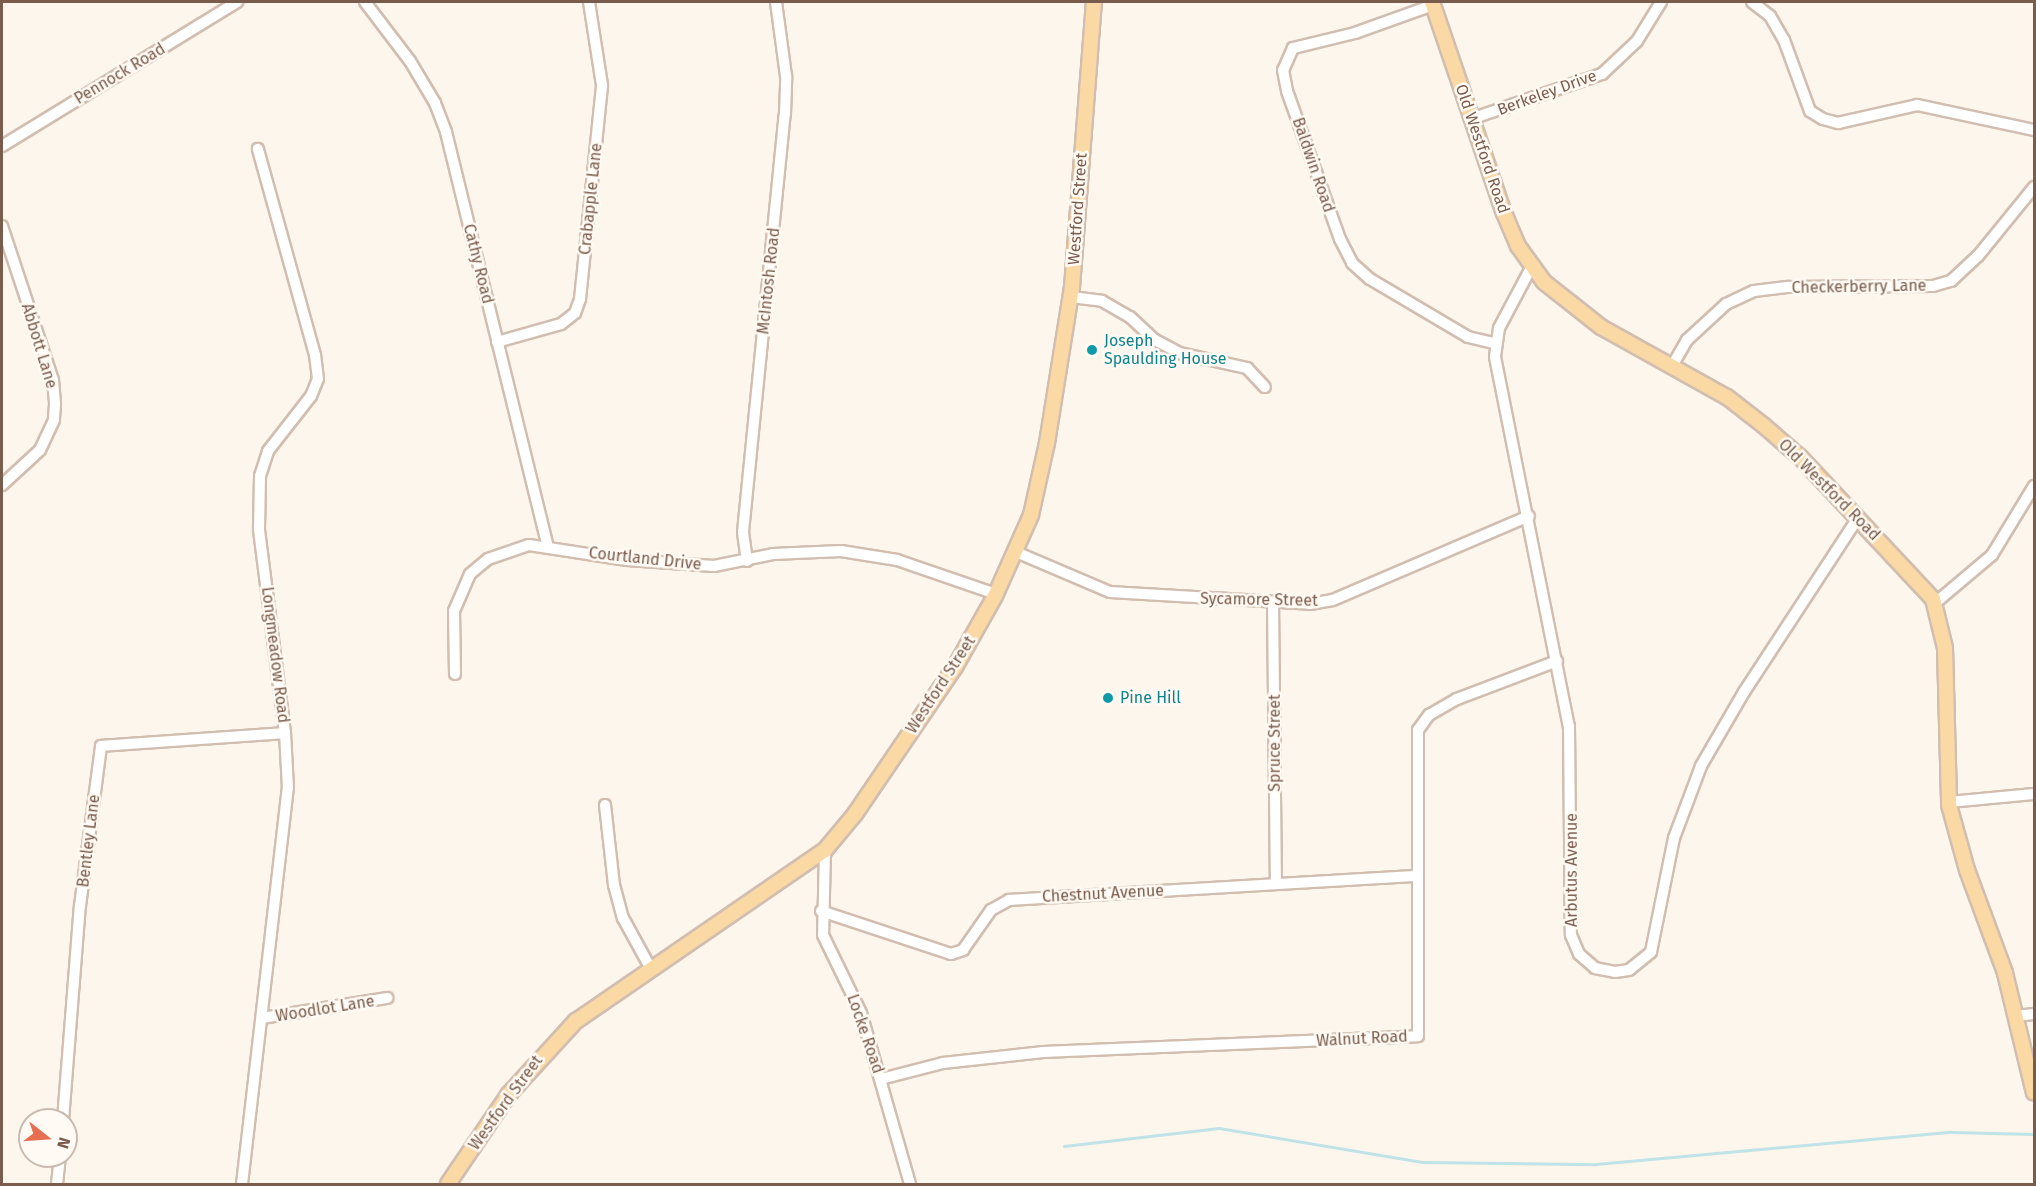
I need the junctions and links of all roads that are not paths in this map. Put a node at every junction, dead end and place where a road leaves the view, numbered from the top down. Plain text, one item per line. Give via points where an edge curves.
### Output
1 (237, 2) edge
2 (365, 2) edge
3 (589, 2) edge
4 (776, 2) edge
5 (1094, 2) edge
6 (1661, 2) edge
7 (1752, 2) edge
8 (1433, 3) edge
9 (1471, 119) junction
10 (2034, 130) edge
11 (2, 146) edge
12 (258, 149) dead end
13 (2034, 187) edge
14 (2, 226) edge
15 (1532, 266) junction
16 (1071, 297) junction
17 (497, 342) junction
18 (1495, 343) junction
19 (1672, 366) junction
20 (1265, 387) dead end
21 (2, 486) edge
22 (2034, 486) edge
23 (1529, 516) junction
24 (1858, 518) junction
25 (548, 546) junction
26 (1016, 552) junction
27 (747, 561) junction
28 (996, 594) junction
29 (1274, 602) junction
30 (1934, 604) junction
31 (1557, 661) junction
32 (455, 674) dead end
33 (285, 733) junction
34 (2034, 794) edge
35 (1949, 802) junction
36 (605, 806) dead end
37 (825, 850) junction
38 (1417, 876) junction
39 (1276, 884) junction
40 (821, 911) junction
41 (651, 969) junction
42 (387, 998) dead end
43 (2034, 1014) edge
44 (2015, 1016) junction
45 (262, 1018) junction
46 (880, 1079) junction
47 (2034, 1093) edge
48 (64, 1108) edge
49 (59, 1168) edge
50 (57, 1185) edge
51 (242, 1185) edge
52 (448, 1185) edge
53 (910, 1185) edge

1 - 11 street, Pennock Road
2 - 17 street, Cathy Road via 435,103 446,132
3 - 17 street, Crabapple Lane via 602,85 580,300 574,313 561,324
4 - 27 street, McIntosh Road via 786,76 785,114 743,532
5 - 16 main road, Westford Street
6 - 9 street, Berkeley Drive via 1637,41 1602,74
7 - 10 street via 1770,16 1795,62 1810,111 1823,119 1838,123 1917,105
8 - 9 main road, Old Westford Road
8 - 18 street, Baldwin Road via 1355,33 1305,42 1293,48 1283,69 1329,210 1353,263 1370,279 1468,337
9 - 15 main road, Old Westford Road via 1504,213 1518,246
12 - 33 street, Longmeadow Road via 318,379 311,396 275,439 260,476 259,529
13 - 19 street, Checkerberry Lane via 1978,256 1951,281 1933,286 1789,287 1754,291 1718,311 1687,340
14 - 21 street, Abbott Lane via 52,380 55,404 54,420 40,450
15 - 18 street
15 - 19 main road, Old Westford Road via 1544,282 1583,316
16 - 20 street via 1102,301 1179,353 1247,368
16 - 26 main road, Westford Street via 1040,486
17 - 25 street, Cathy Road
18 - 23 street, Arbutus Avenue
19 - 24 main road, Old Westford Road via 1727,397 1763,425 1801,458
22 - 30 street via 1992,555
23 - 29 street, Sycamore Street via 1333,600 1310,604
23 - 31 street, Arbutus Avenue
24 - 30 main road, Old Westford Road
24 - 31 street, Arbutus Avenue via 1710,748 1674,838 1654,945 1641,963 1622,971 1602,970 1589,964 1579,954 1571,935 1572,752
25 - 27 street, Courtland Drive via 675,565 714,566
25 - 32 street, Courtland Drive via 529,545 507,552 488,559 470,574 454,611
26 - 28 main road, Westford Street
26 - 29 street, Sycamore Street via 1110,592
27 - 28 street, Courtland Drive via 816,551 872,555
28 - 37 main road, Westford Street via 955,667 855,814
29 - 39 street, Spruce Street
30 - 35 main road, Old Westford Road via 1945,648
31 - 38 street, Walnut Road via 1457,699 1423,722 1417,753
33 - 45 street, Longmeadow Road via 285,822
33 - 48 street, Bentley Lane via 101,746 80,906
34 - 35 street
35 - 44 main road, Old Westford Road via 1967,870 2005,973
36 - 41 street via 605,829 623,918
37 - 40 street, Locke Road
37 - 41 main road, Westford Street
38 - 39 street, Chestnut Avenue
38 - 46 street, Walnut Road via 1418,1036 1043,1052 943,1063
39 - 40 street, Chestnut Avenue via 1009,900 991,910 963,950 951,954
40 - 46 street, Locke Road via 823,935 861,1013
41 - 52 main road, Westford Street via 597,1003 543,1053 509,1094
42 - 45 street, Woodlot Lane
43 - 44 street
44 - 47 main road, Old Westford Road
45 - 51 street, Longmeadow Road
46 - 53 street, Locke Road
49 - 50 street

